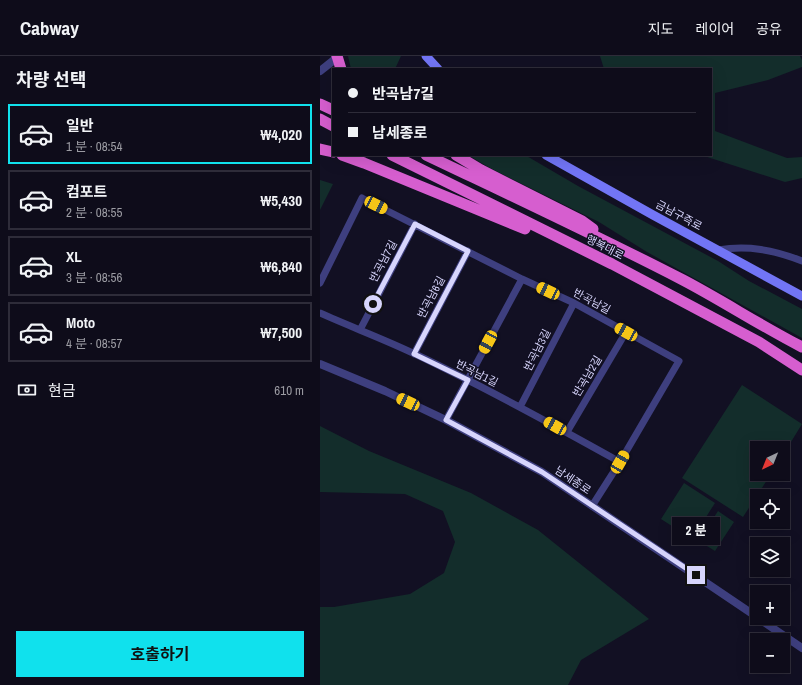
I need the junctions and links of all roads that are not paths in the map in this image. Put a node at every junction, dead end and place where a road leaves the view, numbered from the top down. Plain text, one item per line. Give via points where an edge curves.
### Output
1 (336, 56) edge
2 (426, 56) edge
3 (341, 68) edge
4 (437, 68) edge
5 (320, 72) edge
6 (320, 104) edge
7 (332, 110) edge
8 (320, 119) edge
9 (332, 125) edge
10 (320, 149) edge
11 (332, 152) edge
12 (345, 156) edge
13 (394, 156) edge
14 (428, 156) edge
15 (458, 156) edge
16 (548, 156) edge
17 (415, 224) junction
18 (620, 248) junction
19 (718, 250) junction
20 (468, 251) junction
21 (802, 261) edge
22 (612, 264) junction
23 (522, 278) junction
24 (320, 283) edge
25 (802, 296) edge
26 (574, 303) junction
27 (320, 313) edge
28 (360, 330) junction
29 (626, 332) junction
30 (777, 334) junction
31 (759, 342) junction
32 (802, 347) edge
33 (802, 350) edge
34 (414, 354) junction
35 (320, 364) edge
36 (802, 366) edge
37 (802, 370) edge
38 (468, 380) junction
39 (520, 407) junction
40 (446, 420) junction
41 (567, 432) junction
42 (620, 462) junction
43 (592, 506) junction
44 (750, 613) edge
45 (768, 625) edge
46 (802, 648) edge

1 - 3 highway
1 - 5 street
2 - 4 main road
6 - 7 highway
8 - 9 highway
10 - 11 highway
12 - 22 highway
13 - 22 highway, 행복대로
14 - 18 highway, 행복대로
15 - 18 highway via 582,221
16 - 19 main road, 금남구즉로
17 - 20 street, 반곡남길
17 - 24 street, 반곡남길 via 362,198
17 - 28 street, 반곡남7길
18 - 30 highway, 행복대로 via 685,281
19 - 21 street via 734,247 770,250
19 - 25 main road, 금남구즉로
20 - 23 street, 반곡남길
20 - 34 street, 반곡남6길
22 - 31 highway, 행복대로
23 - 26 street, 반곡남길
23 - 38 street
26 - 29 street, 반곡남길
26 - 39 street, 반곡남3길
27 - 28 street, 반곡남1길
28 - 34 street, 반곡남1길
29 - 41 street, 반곡남2길
29 - 42 street, 반곡남길 via 679,361
30 - 32 highway, 행복대로
30 - 33 highway
31 - 36 highway
31 - 37 highway, 행복대로
34 - 38 street, 반곡남1길
35 - 40 street, 남세종로
38 - 39 street, 반곡남1길
38 - 40 street
39 - 41 street, 반곡남1길
40 - 43 street, 남세종로 via 542,472
41 - 42 street, 반곡남1길
42 - 43 street, 반곡남길
43 - 44 street, 남세종로
45 - 46 street, 남세종로

